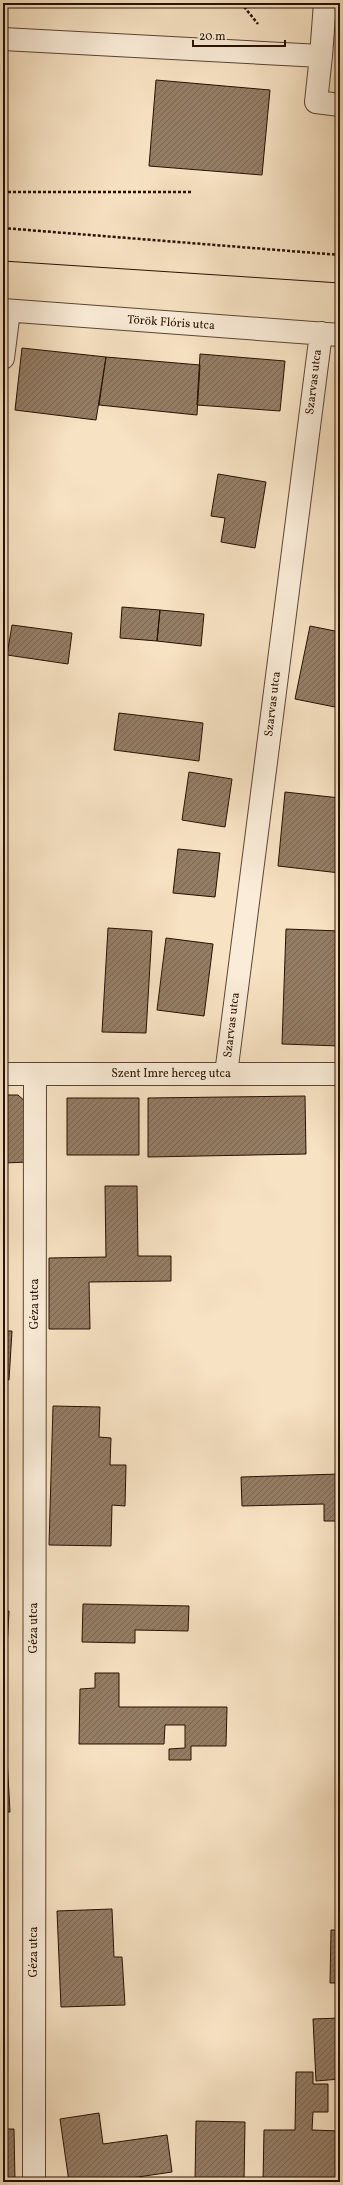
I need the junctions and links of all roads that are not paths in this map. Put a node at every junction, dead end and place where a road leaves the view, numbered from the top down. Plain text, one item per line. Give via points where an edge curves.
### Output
1 (324, 3) edge
2 (3, 39) edge
3 (320, 56) junction
4 (340, 104) edge
5 (6, 310) edge
6 (330, 334) edge
7 (3, 358) edge
8 (3, 1074) edge
9 (35, 1074) junction
10 (226, 1074) junction
11 (340, 1074) edge
12 (34, 2182) edge

1 - 3 street
2 - 3 street
3 - 4 street via 316,102
5 - 6 street, Török Flóris utca
5 - 7 street
6 - 10 street, Szarvas utca
8 - 9 street, Szent Imre herceg utca
9 - 10 street, Szent Imre herceg utca
9 - 12 street, Géza utca
10 - 11 street, Szent Imre herceg utca

